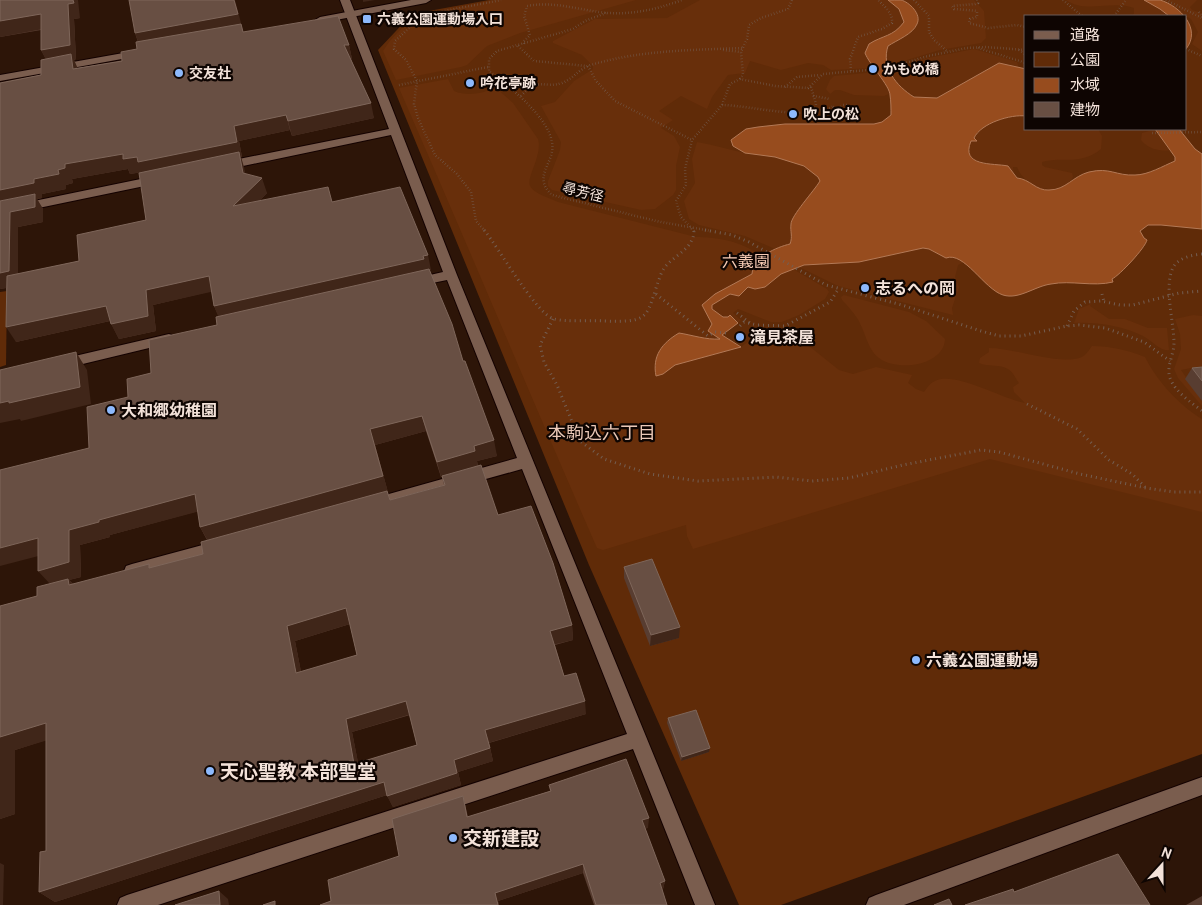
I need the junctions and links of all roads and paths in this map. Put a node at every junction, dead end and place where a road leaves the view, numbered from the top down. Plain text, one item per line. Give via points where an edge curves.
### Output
1 (345, 0) edge
2 (426, 0) edge
3 (501, 0) edge
4 (682, 0) edge
5 (792, 0) edge
6 (878, 0) edge
7 (914, 0) edge
8 (977, 0) edge
9 (1063, 0) edge
10 (1126, 0) edge
11 (1166, 0) edge
12 (436, 12) dead end
13 (1199, 12) dead end
14 (606, 13) junction
15 (1075, 13) joint
16 (351, 14) junction
17 (1080, 15) edge
18 (1115, 15) edge
19 (423, 16) dead end
20 (1202, 17) edge
21 (313, 21) edge
22 (1024, 27) edge
23 (524, 44) junction
24 (518, 46) junction
25 (975, 47) junction
26 (743, 48) junction
27 (712, 49) junction
28 (1019, 50) junction
29 (1024, 50) edge
30 (1187, 50) edge
31 (147, 52) edge
32 (741, 52) junction
33 (947, 52) junction
34 (1024, 54) edge
35 (1202, 56) edge
36 (1024, 62) edge
37 (587, 66) junction
38 (488, 67) junction
39 (852, 72) junction
40 (821, 75) junction
41 (0, 78) edge
42 (740, 79) junction
43 (417, 81) junction
44 (785, 87) junction
45 (811, 87) junction
46 (378, 88) junction
47 (521, 96) junction
48 (814, 96) junction
49 (830, 99) dead end
50 (722, 105) junction
51 (849, 105) dead end
52 (814, 111) junction
53 (394, 131) junction
54 (1202, 132) edge
55 (1152, 133) dead end
56 (692, 140) junction
57 (213, 168) edge
58 (174, 176) edge
59 (0, 212) edge
60 (694, 229) junction
61 (1202, 254) edge
62 (451, 275) junction
63 (402, 286) edge
64 (839, 288) junction
65 (1202, 291) edge
66 (656, 294) junction
67 (1102, 294) dead end
68 (1172, 294) junction
69 (1104, 302) junction
70 (736, 313) dead end
71 (553, 319) junction
72 (751, 323) junction
73 (740, 326) dead end
74 (1067, 326) junction
75 (726, 333) dead end
76 (182, 336) edge
77 (1170, 361) junction
78 (48, 367) edge
79 (1026, 404) dead end
80 (1202, 411) edge
81 (526, 462) junction
82 (1146, 488) junction
83 (1202, 492) edge
84 (355, 509) edge
85 (240, 541) edge
86 (115, 576) edge
87 (638, 739) junction
88 (1202, 786) edge
89 (128, 905) edge
90 (705, 905) edge
91 (876, 905) edge

1 - 16 street
2 - 16 street
3 - 12 path
4 - 14 path via 658,9
5 - 26 path via 788,9 749,25
6 - 39 path via 893,19 890,26 881,32 858,38 848,64
7 - 33 path via 929,16 929,32 934,40
8 - 22 path via 978,3 974,4 952,6 954,9 977,11 977,17 970,19 969,23 979,26
9 - 15 path
10 - 18 path
11 - 20 path
13 - 20 path
14 - 23 path via 574,29
14 - 23 path via 564,4 533,3 525,10 524,19 530,35
15 - 17 path
16 - 21 street
16 - 46 street
19 - 43 path via 395,41 394,49 406,60
23 - 24 path
24 - 37 path via 530,59
24 - 38 path via 497,52
25 - 28 path
25 - 33 path
25 - 36 path
26 - 27 path
26 - 32 path
27 - 32 path
27 - 37 path via 654,53
28 - 29 path
28 - 34 path
30 - 35 path
31 - 41 street
32 - 42 path via 743,75
33 - 39 path via 889,68
37 - 47 path via 564,82 533,85
37 - 56 path via 615,101
38 - 43 path
38 - 47 path, 尋芳径
39 - 40 path
40 - 44 path via 797,77
40 - 45 path
42 - 44 path
42 - 50 path via 730,84
43 - 46 path
43 - 71 path via 414,104 435,155 457,174 471,192 476,221 534,302
44 - 45 path
45 - 48 path
46 - 53 street
47 - 60 path, 尋芳径 via 544,124 552,143 552,153 543,176 542,185 546,191
48 - 49 path
48 - 52 path via 817,107
50 - 52 path
50 - 56 path
51 - 52 path
53 - 57 street
53 - 62 street
54 - 55 path
56 - 60 path via 685,169 686,185 676,200 681,217
58 - 59 street
60 - 64 path, 尋芳径 via 749,242 826,285
60 - 66 path via 690,245 662,272
61 - 68 path via 1174,265 1170,276
62 - 63 street
62 - 81 street
64 - 72 path via 830,302 785,326
64 - 74 path, 尋芳径 via 999,336 1021,336
65 - 68 path
66 - 71 path via 645,316 632,322
66 - 75 path via 708,336 715,332
67 - 69 path
68 - 69 path via 1133,305
68 - 77 path via 1170,313 1174,343
69 - 74 path via 1082,303
70 - 72 path
71 - 82 path via 540,345 544,362 557,385 574,430 580,442 604,459 624,467 698,481 776,477 812,481 849,478 982,450
72 - 73 path via 744,322
74 - 77 path, 尋芳径 via 1116,330 1151,346
76 - 78 street
77 - 80 path via 1167,370 1171,380
79 - 82 path via 1077,429
81 - 84 street
81 - 87 street
82 - 83 path
85 - 86 street
87 - 89 street
87 - 90 street
88 - 91 street

